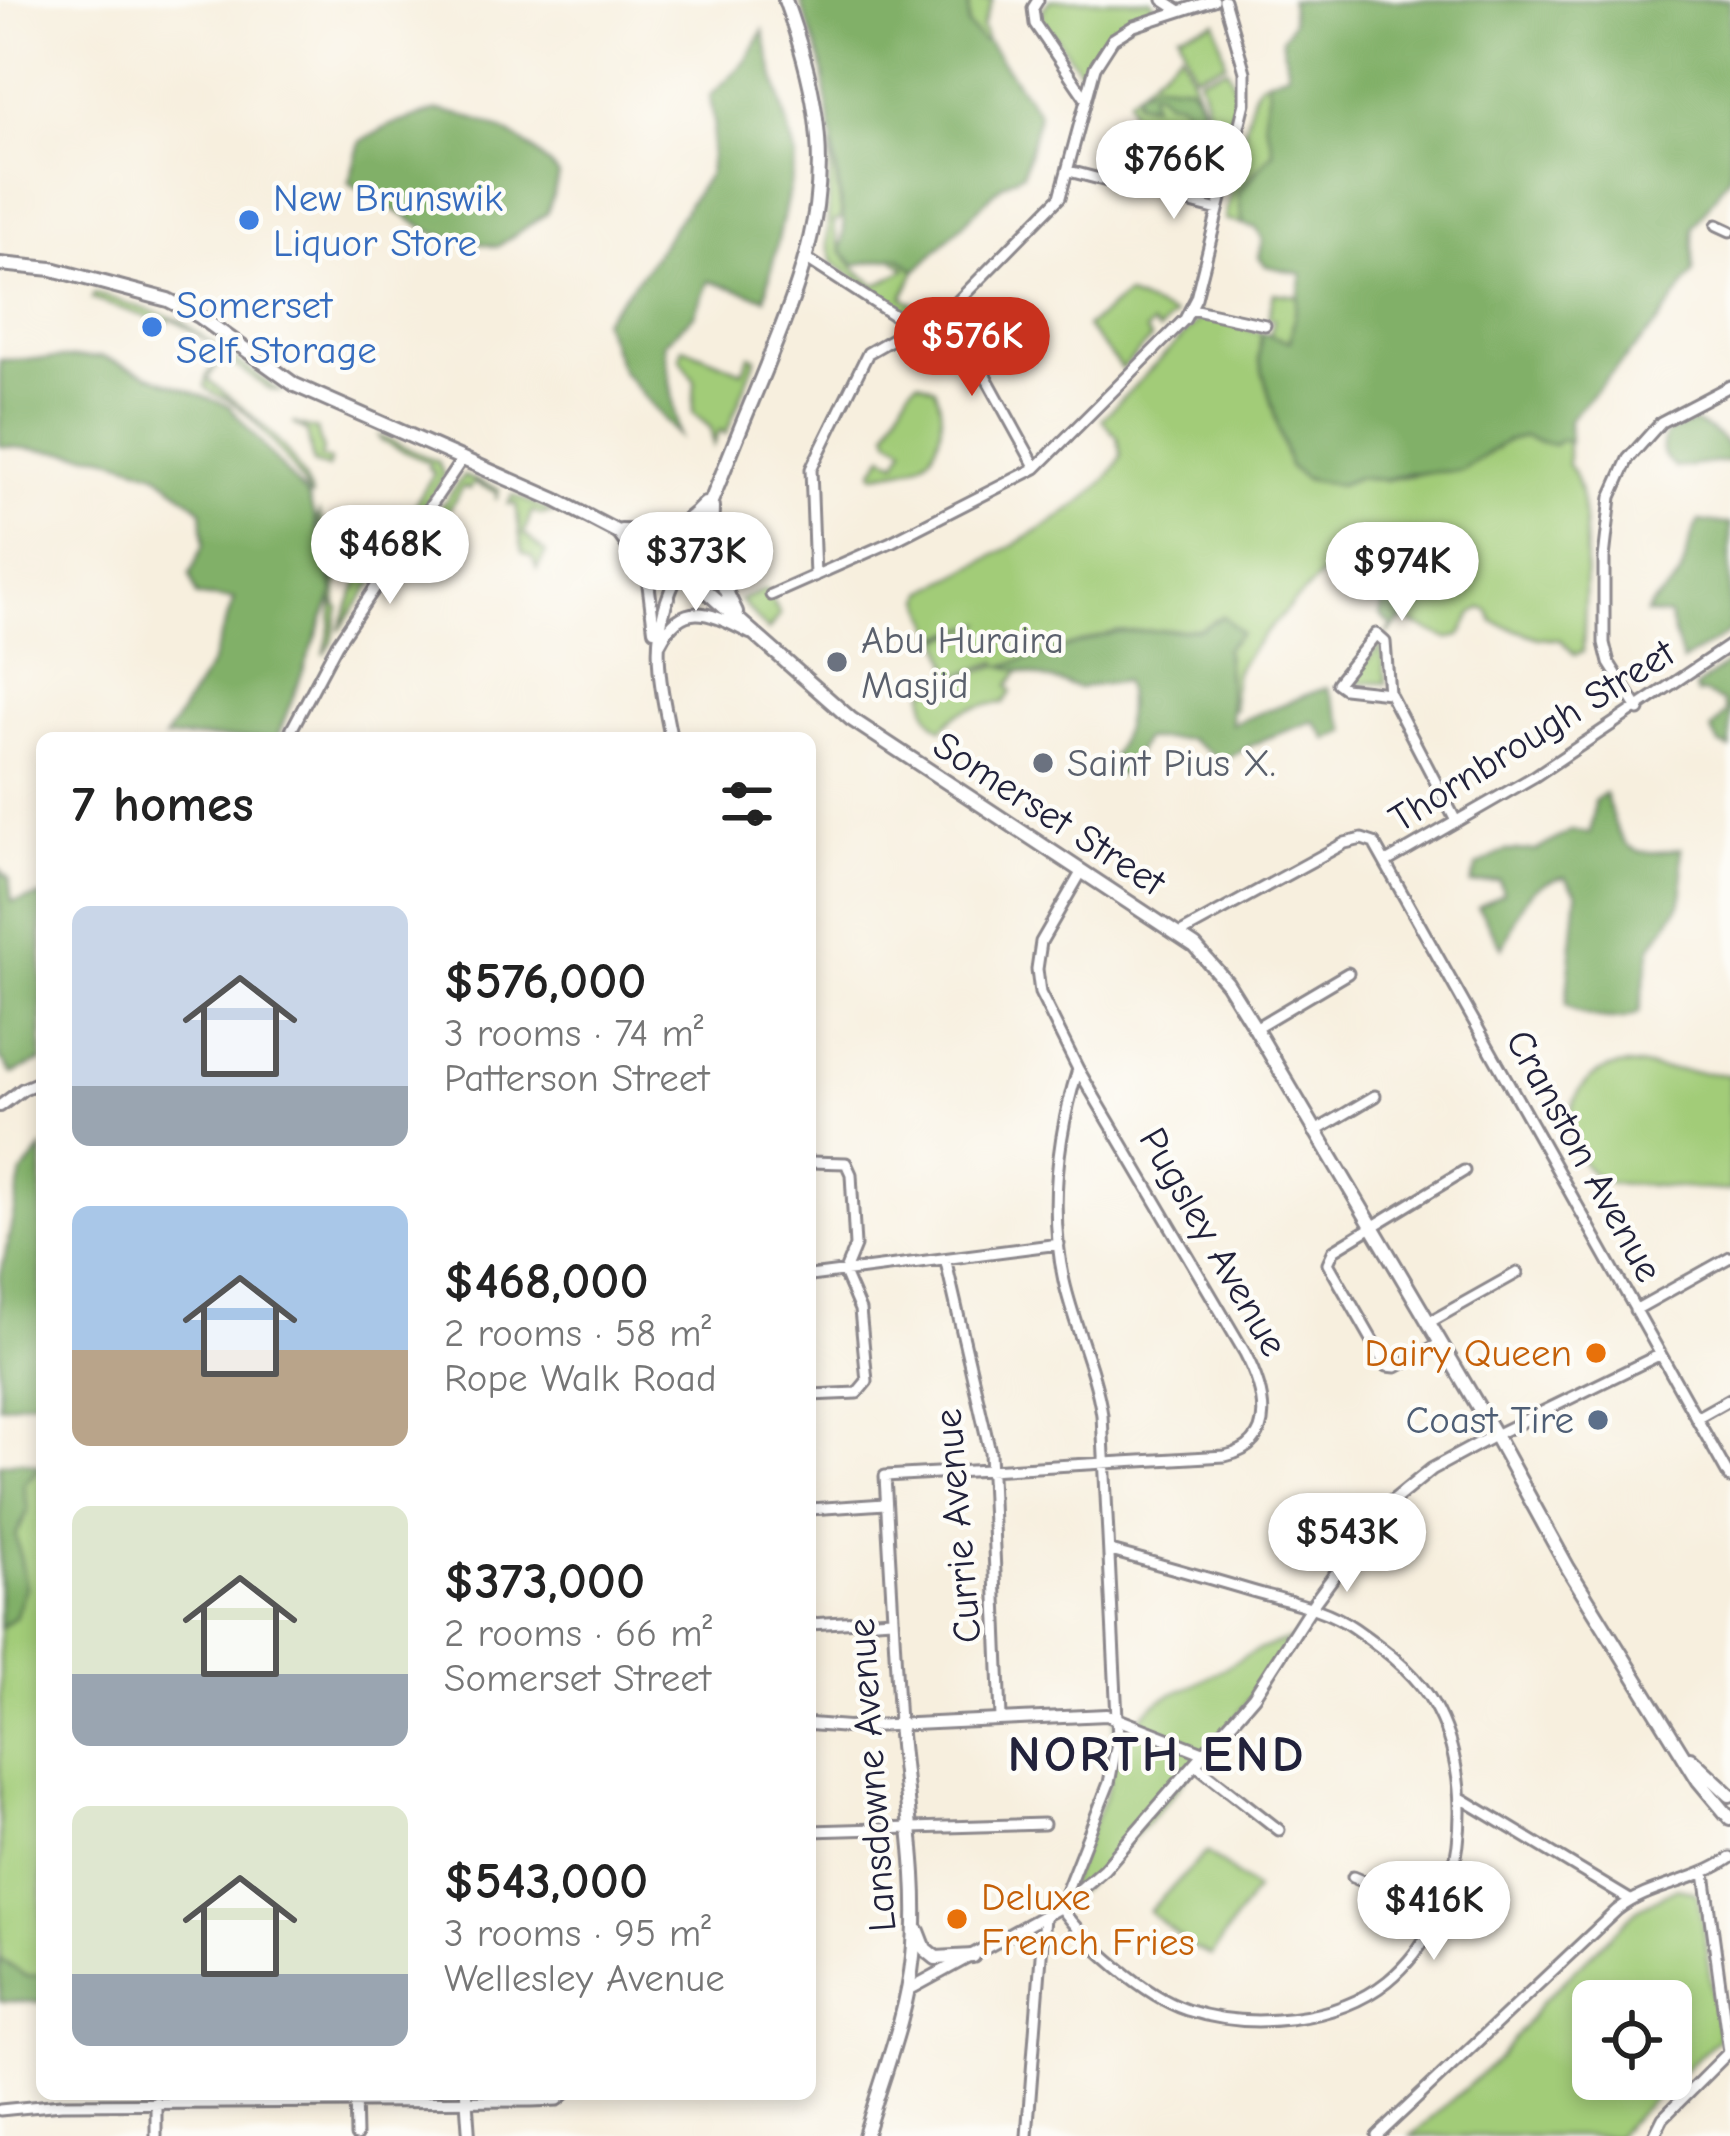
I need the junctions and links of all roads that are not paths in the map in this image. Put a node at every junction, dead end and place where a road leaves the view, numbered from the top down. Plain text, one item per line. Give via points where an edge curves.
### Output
1 (785, 0) edge
2 (1038, 0) edge
3 (1163, 0) edge
4 (1214, 0) edge
5 (1224, 0) edge
6 (1180, 11) junction
7 (1086, 99) junction
8 (1070, 171) junction
9 (1218, 210) junction
10 (1717, 225) dead end
11 (1730, 231) edge
12 (807, 259) junction
13 (0, 264) edge
14 (948, 308) junction
15 (1191, 309) junction
16 (1265, 325) dead end
17 (912, 327) junction
18 (1730, 386) edge
19 (463, 458) junction
20 (1036, 468) junction
21 (714, 494) junction
22 (616, 531) junction
23 (680, 570) junction
24 (815, 576) junction
25 (771, 595) dead end
26 (742, 623) junction
27 (754, 635) junction
28 (1730, 645) edge
29 (656, 651) junction
30 (1389, 693) junction
31 (1639, 710) junction
32 (290, 732) edge
33 (669, 732) edge
34 (1456, 821) junction
35 (1386, 862) junction
36 (1082, 871) junction
37 (1179, 934) junction
38 (1348, 973) dead end
39 (1256, 1028) junction
40 (1078, 1069) junction
41 (36, 1085) edge
42 (1375, 1096) dead end
43 (0, 1106) edge
44 (1314, 1132) junction
45 (816, 1162) edge
46 (1464, 1171) dead end
47 (1371, 1227) junction
48 (1059, 1244) junction
49 (1730, 1258) edge
50 (946, 1262) junction
51 (844, 1273) junction
52 (1517, 1273) dead end
53 (816, 1275) edge
54 (1635, 1310) junction
55 (1428, 1323) junction
56 (1439, 1344) junction
57 (1659, 1354) junction
58 (816, 1395) edge
59 (1730, 1399) edge
60 (1696, 1418) junction
61 (1495, 1435) junction
62 (1105, 1462) junction
63 (991, 1468) junction
64 (885, 1477) joint
65 (1730, 1478) edge
66 (885, 1504) junction
67 (816, 1509) edge
68 (1111, 1550) junction
69 (1311, 1607) junction
70 (892, 1619) junction
71 (816, 1624) edge
72 (1116, 1716) junction
73 (1001, 1718) junction
74 (899, 1723) junction
75 (816, 1724) edge
76 (1676, 1744) junction
77 (1200, 1758) junction
78 (1730, 1795) edge
79 (1461, 1798) junction
80 (1730, 1818) edge
81 (1044, 1825) dead end
82 (1279, 1830) dead end
83 (816, 1831) edge
84 (909, 1831) junction
85 (1730, 1858) edge
86 (1705, 1873) junction
87 (1353, 1877) dead end
88 (1630, 1900) junction
89 (1060, 1907) junction
90 (1436, 1912) junction
91 (1044, 1917) junction
92 (915, 1923) junction
93 (973, 1956) junction
94 (908, 1990) junction
95 (1730, 2051) edge
96 (256, 2100) edge
97 (356, 2100) edge
98 (466, 2100) edge
99 (156, 2102) junction
100 (0, 2110) edge
101 (156, 2136) edge
102 (356, 2136) edge
103 (470, 2136) edge
104 (865, 2136) edge
105 (1027, 2136) edge
106 (1377, 2136) edge
107 (1654, 2136) edge

1 - 12 main road via 819,130 820,201
2 - 7 street via 1035,24
3 - 6 street
4 - 6 street
5 - 9 street via 1246,94
6 - 7 street via 1113,39
7 - 8 street
8 - 9 street
8 - 14 street via 1060,197
9 - 15 street
10 - 11 street
12 - 17 street
12 - 21 main road
13 - 19 main road, Somerset Street via 52,268 168,300 295,385
14 - 17 street
14 - 20 street
15 - 16 street
15 - 20 street
17 - 24 street via 868,353 813,464
18 - 31 street via 1661,422 1628,459 1611,497 1604,643
19 - 22 main road, Somerset Street
19 - 32 street via 334,650
20 - 24 street
21 - 22 main road via 681,526
21 - 23 main road
21 - 26 main road via 711,560
22 - 23 main road, Somerset Street
22 - 29 street via 647,573
23 - 26 main road, Somerset Street
23 - 29 street
24 - 25 street
26 - 27 main road, Somerset Street
27 - 29 street via 691,614 669,628
27 - 36 main road, Somerset Street via 851,719
28 - 31 street, Thornbrough Street
29 - 33 street
30 - 30 street via 1385,642 1376,634 1337,683
30 - 34 street
31 - 34 street, Thornbrough Street
34 - 35 street, Thornbrough Street
35 - 37 street, Thornbrough Street via 1370,841 1345,843
35 - 54 street, Cranston Avenue
36 - 37 main road, Somerset Street
36 - 40 street, Pugsley Avenue via 1046,930 1036,969
37 - 39 main road, Somerset Street via 1218,971
38 - 39 street
39 - 44 main road, Somerset Street
40 - 48 street via 1060,1149
40 - 62 street, Pugsley Avenue via 1262,1386 1258,1432 1243,1452
41 - 43 street
42 - 44 street
44 - 47 main road, Somerset Street
45 - 51 street via 849,1168 854,1246
46 - 47 street
47 - 55 main road, Somerset Street
47 - 56 street via 1334,1250 1328,1263 1383,1363 1396,1367
48 - 50 street
48 - 62 street via 1100,1400
49 - 54 street
50 - 51 street
50 - 63 street, Currie Avenue
51 - 53 street
51 - 58 street via 860,1310 867,1385
52 - 55 street
54 - 57 street, Cranston Avenue
55 - 56 main road, Somerset Street
56 - 61 main road, Somerset Street
57 - 60 street, Cranston Avenue
57 - 61 street
59 - 60 street
60 - 65 street, Cranston Avenue
61 - 69 street via 1394,1498
61 - 76 main road, Somerset Street
62 - 63 street, Pugsley Avenue
62 - 68 street
63 - 64 street, Pugsley Avenue
63 - 73 street, Currie Avenue
64 - 66 street, Lansdowne Avenue
66 - 67 street
66 - 70 street, Lansdowne Avenue
68 - 69 street
68 - 72 street
69 - 77 street via 1254,1696
69 - 79 street via 1354,1628 1420,1684 1445,1732
70 - 71 street
70 - 74 street, Lansdowne Avenue
72 - 73 street
72 - 77 street
72 - 89 street via 1109,1783
73 - 74 street
74 - 75 street
74 - 84 main road, Lansdowne Avenue
76 - 78 main road, Somerset Street
76 - 80 main road, Somerset Street
77 - 82 street
77 - 89 street
79 - 88 street
79 - 90 street via 1456,1852
81 - 84 street
83 - 84 street
84 - 92 main road, Lansdowne Avenue
85 - 86 street
86 - 88 street
86 - 95 street
87 - 90 street
88 - 106 street
89 - 90 street via 1160,1997 1198,2012 1268,2019 1325,2012 1372,1992 1416,1950
89 - 91 street
91 - 93 street
91 - 105 street
92 - 93 main road via 930,1955
92 - 94 main road, Lansdowne Avenue
93 - 94 street
94 - 104 main road, Lansdowne Avenue
95 - 107 street
96 - 99 street
97 - 102 street
98 - 103 street
99 - 100 street
99 - 101 street

